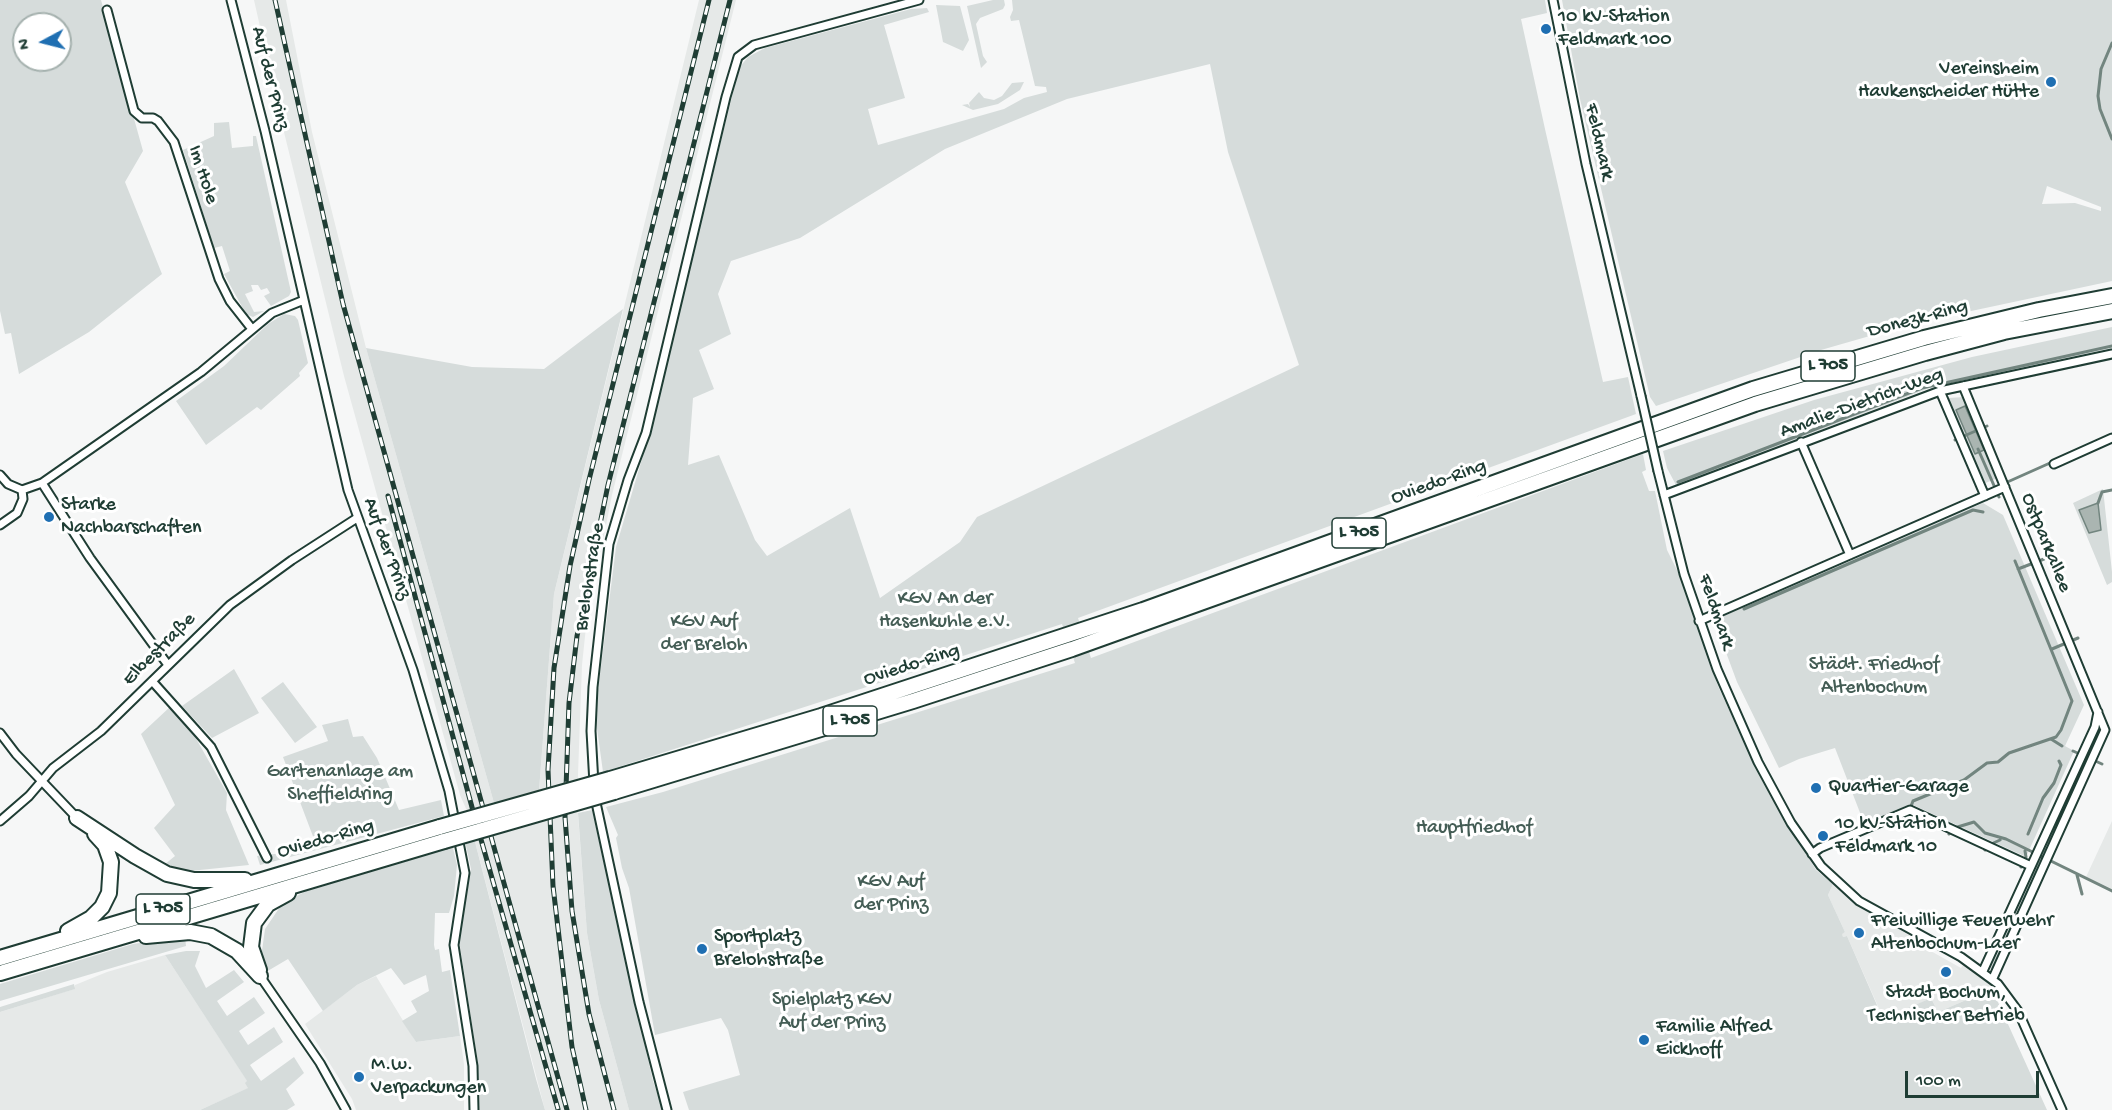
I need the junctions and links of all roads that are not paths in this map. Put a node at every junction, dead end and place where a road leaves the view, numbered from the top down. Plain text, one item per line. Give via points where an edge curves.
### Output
1 (231, 0) edge
2 (919, 0) edge
3 (1553, 0) edge
4 (107, 9) dead end
5 (2112, 296) edge
6 (304, 300) junction
7 (2108, 312) edge
8 (252, 329) junction
9 (2112, 354) edge
10 (1963, 386) junction
11 (1940, 391) junction
12 (1637, 438) junction
13 (2112, 438) edge
14 (1801, 442) junction
15 (2054, 464) dead end
16 (0, 475) edge
17 (42, 483) junction
18 (2005, 487) junction
19 (22, 490) junction
20 (1664, 495) junction
21 (1985, 496) junction
22 (357, 518) junction
23 (0, 525) edge
24 (1850, 555) junction
25 (1699, 621) junction
26 (168, 665) junction
27 (153, 681) junction
28 (2098, 712) junction
29 (0, 733) edge
30 (42, 781) junction
31 (77, 818) junction
32 (0, 821) edge
33 (442, 834) junction
34 (1812, 854) junction
35 (267, 858) dead end
36 (2031, 866) junction
37 (327, 874) junction
38 (259, 880) junction
39 (114, 939) junction
40 (31, 949) junction
41 (0, 958) edge
42 (1983, 971) junction
43 (0, 973) edge
44 (260, 976) junction
45 (1993, 978) junction
46 (2049, 1055) dead end
47 (2040, 1059) junction
48 (346, 1110) edge
49 (474, 1110) edge
50 (667, 1110) edge
51 (2062, 1110) edge

1 - 6 street, Auf der Prinz
2 - 50 street, Brelohstraße via 754,45 738,57 646,434 609,544 593,687 595,798
3 - 20 street, Feldmark, bridge via 1574,109
4 - 8 street, Im Hole via 134,111 142,118 158,121 174,142 219,279
5 - 12 highway, Donezk-Ring / L 705 via 1924,338 1764,386
6 - 8 street via 280,308
6 - 22 street, Auf der Prinz
7 - 12 highway, Donezk-Ring / L 705 via 2004,332 1913,356
8 - 17 street via 201,372
9 - 10 street, Amalie-Dietrich-Weg
10 - 11 street, Amalie-Dietrich-Weg
10 - 18 street, Ostparkallee
11 - 14 street, Amalie-Dietrich-Weg
11 - 21 street, Ostparkallee
12 - 33 highway, Oviedo-Ring / L 705, bridge via 1112,620 612,785
13 - 15 street
14 - 20 street, Amalie-Dietrich-Weg
14 - 24 street
16 - 19 street
17 - 19 street
17 - 26 street via 90,558
18 - 21 street
18 - 28 street, Ostparkallee
19 - 23 street via 17,513
20 - 25 street, Feldmark
21 - 24 street
22 - 26 street, Elbestraße via 241,597
22 - 49 street, Auf der Prinz via 429,720 462,855 465,873 454,945 473,1066
24 - 25 street
25 - 34 street, Feldmark via 1758,762
26 - 27 street, Elbestraße
27 - 30 street, Elbestraße
27 - 35 street via 211,747
28 - 36 street via 2095,727
28 - 45 street, Ostparkallee via 2104,725 2103,736
29 - 30 street
30 - 31 street
30 - 32 street, Elbestraße
31 - 38 highway, L 705 via 167,874 194,880
31 - 40 highway, L 705 via 108,852 112,870 109,894 85,923
33 - 37 highway, Oviedo-Ring / L 705
33 - 38 highway, Oviedo-Ring / L 705
34 - 36 street via 1910,810
34 - 42 street, Feldmark via 1859,901
36 - 42 street
37 - 39 highway, Oviedo-Ring / L 705
37 - 44 highway, L 705 via 280,897 257,916 251,947
38 - 40 highway, L 705
39 - 43 highway, L 705
39 - 44 highway, L 705 via 182,932 204,934 231,946
40 - 41 highway, L 705
42 - 45 street, Feldmark
44 - 48 street via 320,1063
45 - 47 street, Feldmark via 2018,1011
46 - 47 street
47 - 51 street, Feldmark

